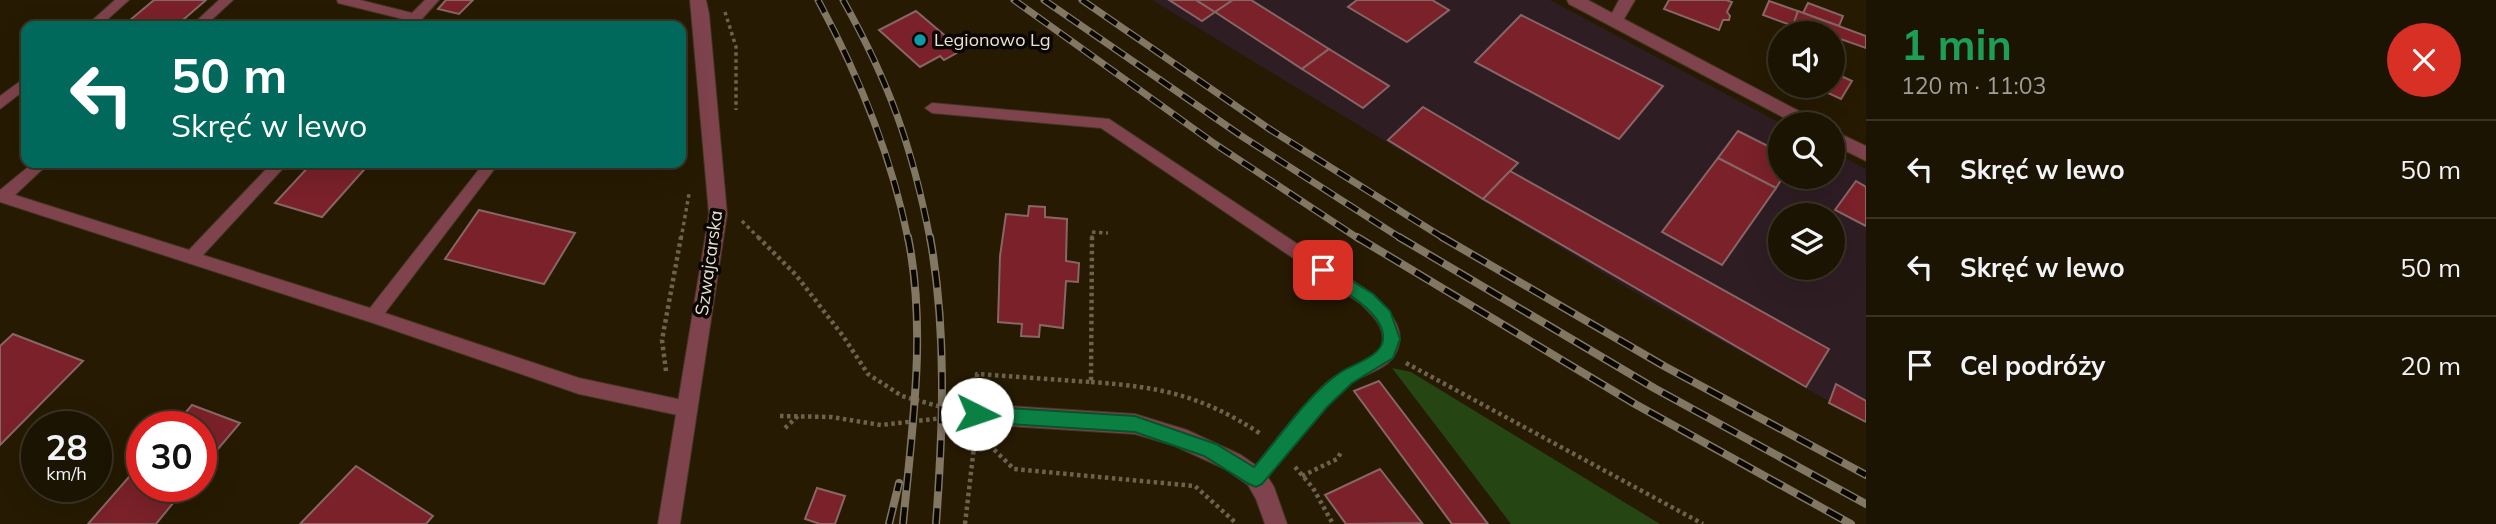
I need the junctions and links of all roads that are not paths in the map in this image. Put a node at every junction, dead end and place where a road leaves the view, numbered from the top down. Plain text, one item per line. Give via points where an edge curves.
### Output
1 (123, 0) edge
2 (227, 0) edge
3 (343, 0) edge
4 (433, 0) edge
5 (698, 0) edge
6 (1575, 0) edge
7 (1627, 0) edge
8 (98, 21) edge
9 (203, 21) edge
10 (1615, 21) junction
11 (21, 86) edge
12 (0, 104) edge
13 (932, 108) dead end
14 (1787, 112) edge
15 (1845, 143) edge
16 (1866, 154) edge
17 (36, 168) edge
18 (276, 168) edge
19 (488, 168) edge
20 (2, 197) edge
21 (191, 258) junction
22 (373, 316) junction
23 (687, 409) junction
24 (977, 414) road end
25 (1256, 478) junction
26 (669, 524) edge
27 (1276, 524) edge

1 - 8 lane
2 - 9 lane
3 - 4 lane via 415,18
5 - 23 street, Szwajcarska via 718,214
6 - 10 street
7 - 10 street
10 - 14 street
11 - 12 lane
13 - 25 lane via 1104,123 1367,299 1385,316 1392,339 1387,353 1346,378
15 - 16 street
17 - 20 lane
18 - 21 lane
19 - 22 lane
20 - 21 lane
21 - 22 lane
22 - 23 lane via 579,386
23 - 26 street, Szwajcarska
24 - 25 street via 1135,424 1210,450
25 - 27 street

